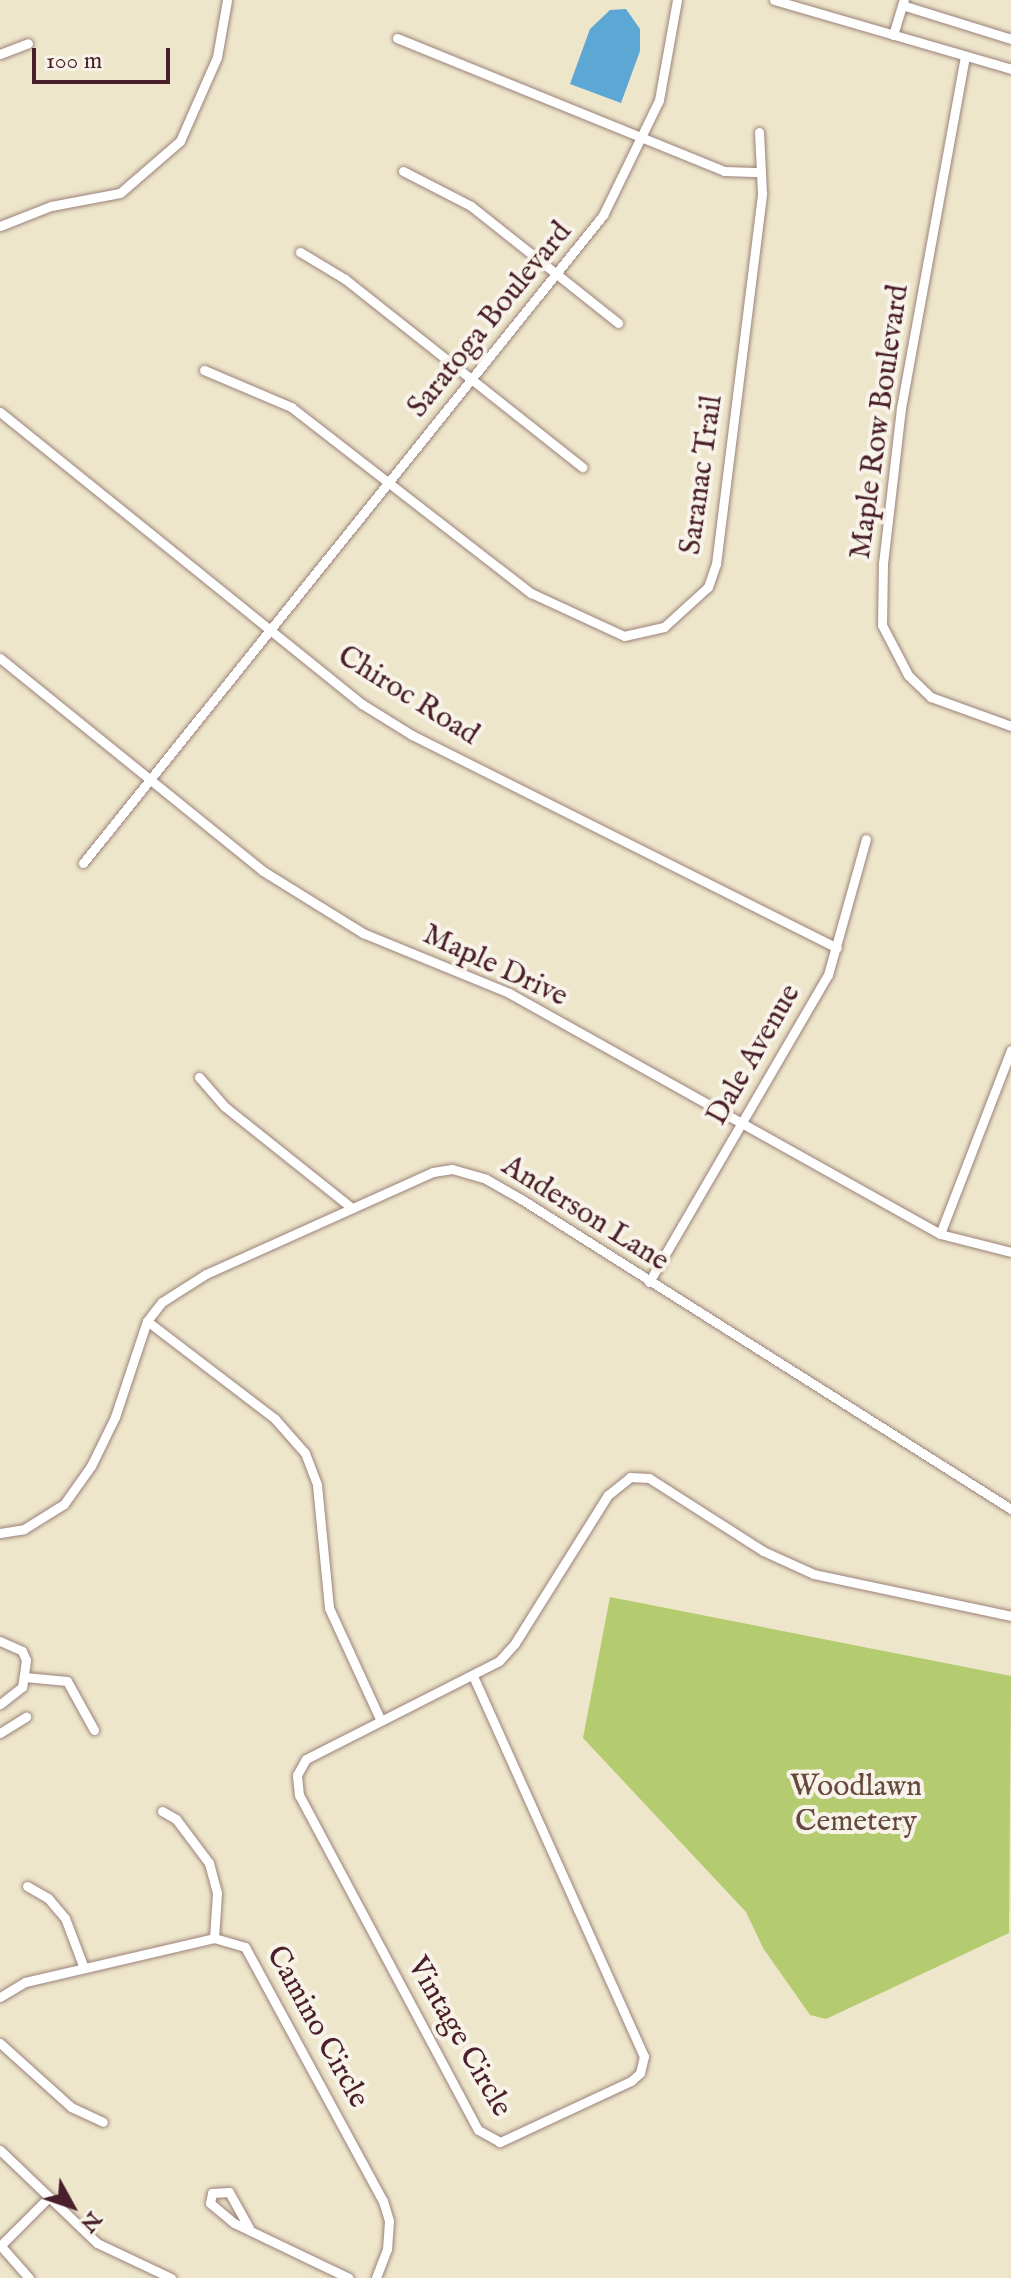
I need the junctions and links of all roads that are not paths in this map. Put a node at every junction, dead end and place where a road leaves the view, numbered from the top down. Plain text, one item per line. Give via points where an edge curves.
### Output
1 (227, 0) edge
2 (677, 0) edge
3 (774, 0) edge
4 (903, 3) edge
5 (893, 35) junction
6 (397, 38) dead end
7 (1011, 39) edge
8 (28, 43) dead end
9 (0, 54) edge
10 (965, 56) junction
11 (1011, 69) edge
12 (759, 132) dead end
13 (642, 140) junction
14 (403, 171) dead end
15 (761, 172) junction
16 (0, 226) edge
17 (300, 252) dead end
18 (558, 274) junction
19 (618, 323) dead end
20 (204, 370) dead end
21 (473, 380) junction
22 (0, 412) edge
23 (582, 467) dead end
24 (387, 486) junction
25 (269, 632) junction
26 (0, 658) edge
27 (1011, 726) edge
28 (149, 778) junction
29 (866, 839) dead end
30 (83, 863) dead end
31 (837, 948) junction
32 (1011, 1050) edge
33 (199, 1077) dead end
34 (742, 1124) junction
35 (352, 1208) junction
36 (940, 1234) junction
37 (1011, 1252) edge
38 (649, 1282) junction
39 (147, 1321) junction
40 (1011, 1509) edge
41 (0, 1533) edge
42 (1011, 1616) edge
43 (0, 1641) edge
44 (473, 1676) junction
45 (25, 1677) junction
46 (0, 1704) edge
47 (26, 1717) dead end
48 (381, 1721) junction
49 (94, 1730) dead end
50 (0, 1733) edge
51 (162, 1811) dead end
52 (27, 1886) dead end
53 (214, 1938) junction
54 (84, 1968) junction
55 (0, 1997) edge
56 (0, 2043) edge
57 (103, 2122) dead end
58 (0, 2150) edge
59 (49, 2197) junction
60 (249, 2228) junction
61 (0, 2245) edge
62 (29, 2278) edge
63 (171, 2278) edge
64 (349, 2278) edge
65 (376, 2278) edge

1 - 16 street via 217,57 180,141 120,193 51,206
2 - 13 street, Saratoga Boulevard via 659,100
3 - 5 street
4 - 5 street
4 - 7 street
5 - 10 street
6 - 13 street
8 - 9 street
10 - 11 street
10 - 27 street, Maple Row Boulevard via 900,420 882,625 908,675 931,697
12 - 15 street, Saranac Trail
13 - 15 street via 724,171
13 - 18 street, Saratoga Boulevard via 603,215
14 - 18 street via 471,206
15 - 24 street, Saranac Trail via 716,564 708,587 681,616 644,634 624,636 592,625 503,575
17 - 21 street via 345,279
18 - 19 street
18 - 21 street, Saratoga Boulevard
20 - 24 street, Saranac Trail via 291,407
21 - 23 street
21 - 24 street, Saratoga Boulevard
22 - 25 street, Chiroc Road
24 - 25 street, Saratoga Boulevard
25 - 28 street, Saratoga Boulevard
25 - 31 street, Chiroc Road via 362,704 412,735
26 - 28 street, Maple Drive
28 - 30 street, Saratoga Boulevard
28 - 34 street, Maple Drive via 263,871 363,933 509,993
29 - 31 street, Dale Avenue
31 - 34 street, Dale Avenue via 828,975
32 - 36 street
33 - 35 street via 224,1106
34 - 36 street, Maple Drive
34 - 38 street, Dale Avenue
35 - 38 street, Anderson Lane via 452,1169 486,1179
35 - 39 street, Anderson Lane via 206,1274 162,1302
36 - 37 street, Maple Drive
38 - 40 street, Anderson Lane
39 - 41 street, Anderson Lane via 115,1417 91,1466 64,1504 24,1529
39 - 48 street via 275,1419 305,1453 317,1485 329,1608
42 - 44 street, Vintage Circle via 804,1570 638,1476 608,1495 515,1643
43 - 45 street via 22,1651
44 - 48 street, Vintage Circle
44 - 48 street, Vintage Circle via 644,2056 640,2073 631,2081 509,2140 491,2141 478,2130 299,1795 297,1775 306,1759
45 - 46 street via 14,1696
45 - 49 street via 67,1681
47 - 50 street
51 - 53 street via 176,1819 209,1863 217,1893
52 - 54 street via 48,1898 65,1918
53 - 54 street
53 - 65 street, Camino Circle via 245,1947 383,2201 389,2221 387,2249
54 - 55 street via 25,1982
56 - 57 street via 71,2107
58 - 59 street
59 - 61 street
59 - 63 street via 97,2243
60 - 60 street via 229,2192 212,2193 210,2203 216,2210
60 - 64 street
61 - 62 street

